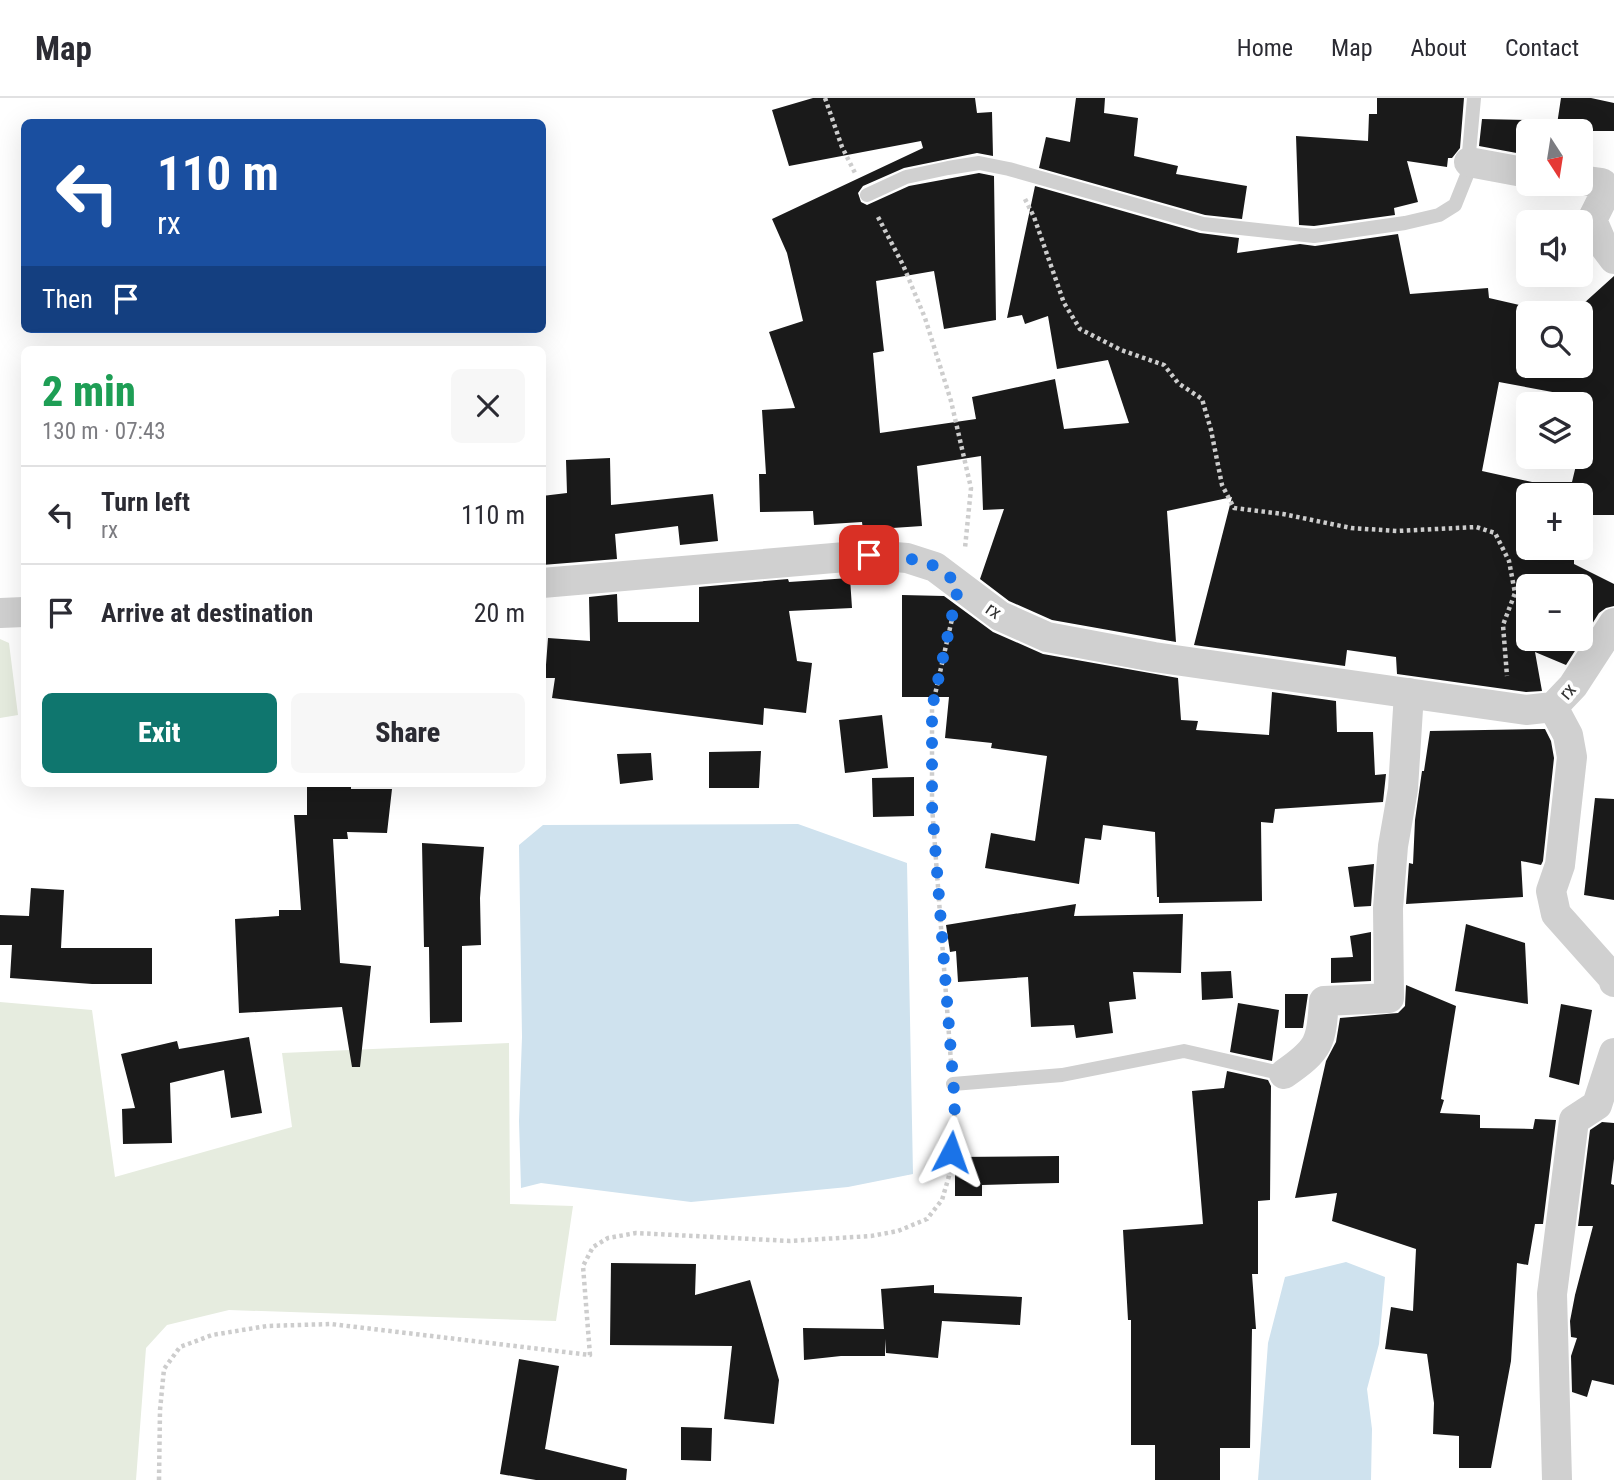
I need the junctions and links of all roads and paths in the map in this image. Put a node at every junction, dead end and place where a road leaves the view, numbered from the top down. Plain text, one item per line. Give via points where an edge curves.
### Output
1 (825, 98) edge
2 (1474, 98) edge
3 (1469, 162) junction
4 (1009, 169) junction
5 (1516, 171) edge
6 (1593, 182) edge
7 (867, 195) junction
8 (1614, 260) edge
9 (546, 583) edge
10 (959, 584) junction
11 (21, 612) edge
12 (0, 613) edge
13 (1614, 624) edge
14 (1508, 684) dead end
15 (1409, 693) junction
16 (1553, 707) junction
17 (1614, 982) edge
18 (1614, 1053) edge
19 (1284, 1074) joint
20 (953, 1084) junction
21 (159, 1480) edge
22 (1557, 1480) edge

1 - 7 path via 842,147
2 - 3 lane
3 - 4 lane via 1455,205 1439,215 1314,236 1203,224
3 - 5 street
4 - 7 lane via 979,163 948,167 906,177
4 - 14 path via 1034,217 1064,303 1080,329 1164,365 1178,383 1202,399 1222,485 1234,508 1351,528 1476,527 1495,533 1509,561 1515,593 1503,625
6 - 8 street via 1602,183 1604,196 1592,220
7 - 10 path via 925,318 951,401 971,488
9 - 10 street, rx via 869,555 935,566
10 - 15 street, rx via 1000,616 1047,638
10 - 20 path via 932,708 932,806
11 - 12 street
13 - 16 street, rx via 1573,686
15 - 16 street, rx via 1526,709
15 - 19 street via 1388,908 1389,998 1324,1001 1322,1035 1307,1058
16 - 17 street via 1572,757 1560,865 1551,891 1556,914
18 - 22 street via 1597,1105 1574,1120 1552,1294
19 - 20 lane via 1184,1051 1062,1075
20 - 21 path via 949,1175 942,1200 927,1219 898,1231 858,1237 790,1241 636,1233 608,1238 593,1247 583,1266 590,1355 331,1324 212,1335 180,1348 164,1369

